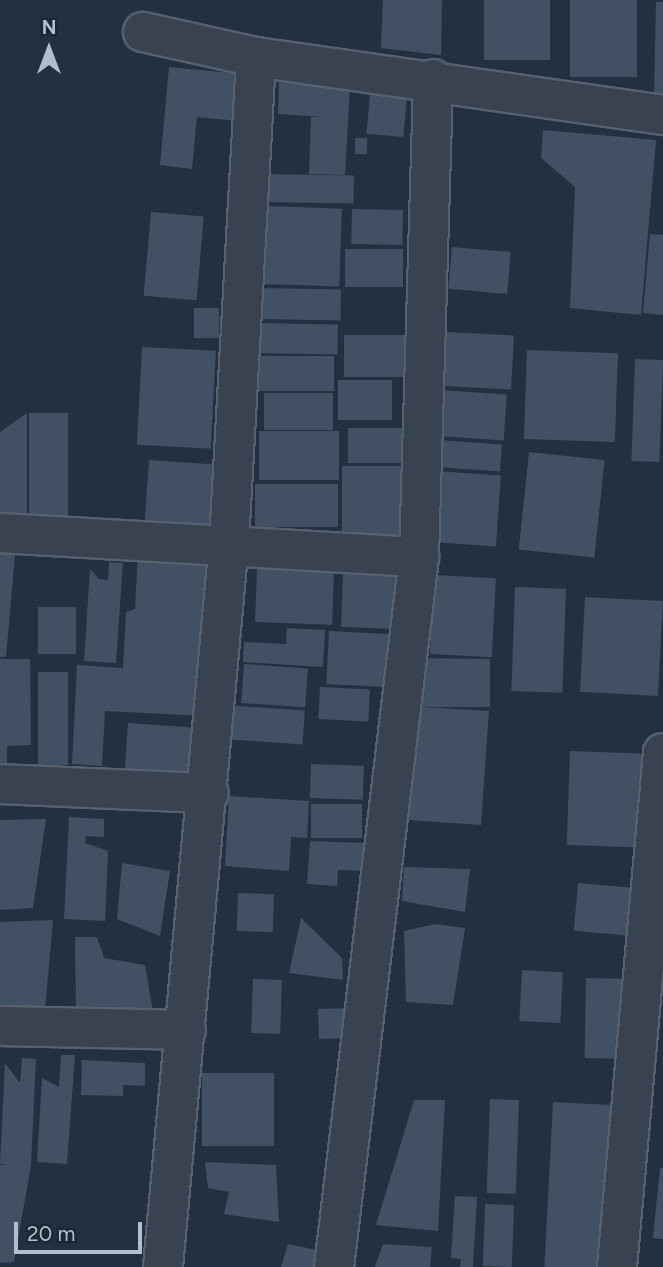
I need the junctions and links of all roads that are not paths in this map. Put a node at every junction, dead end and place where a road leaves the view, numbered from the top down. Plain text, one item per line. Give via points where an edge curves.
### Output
1 (143, 32) dead end
2 (256, 57) junction
3 (433, 79) junction
4 (663, 115) edge
5 (0, 533) edge
6 (229, 542) junction
7 (419, 557) junction
8 (663, 753) edge
9 (0, 785) edge
10 (209, 793) junction
11 (0, 1026) edge
12 (186, 1030) junction
13 (163, 1267) edge
14 (334, 1267) edge
15 (617, 1267) edge

1 - 2 street
2 - 3 street
2 - 6 street
3 - 4 street
3 - 7 street
5 - 6 street
6 - 7 street
6 - 10 street
7 - 14 street
8 - 15 street
9 - 10 street
10 - 12 street
11 - 12 street
12 - 13 street

